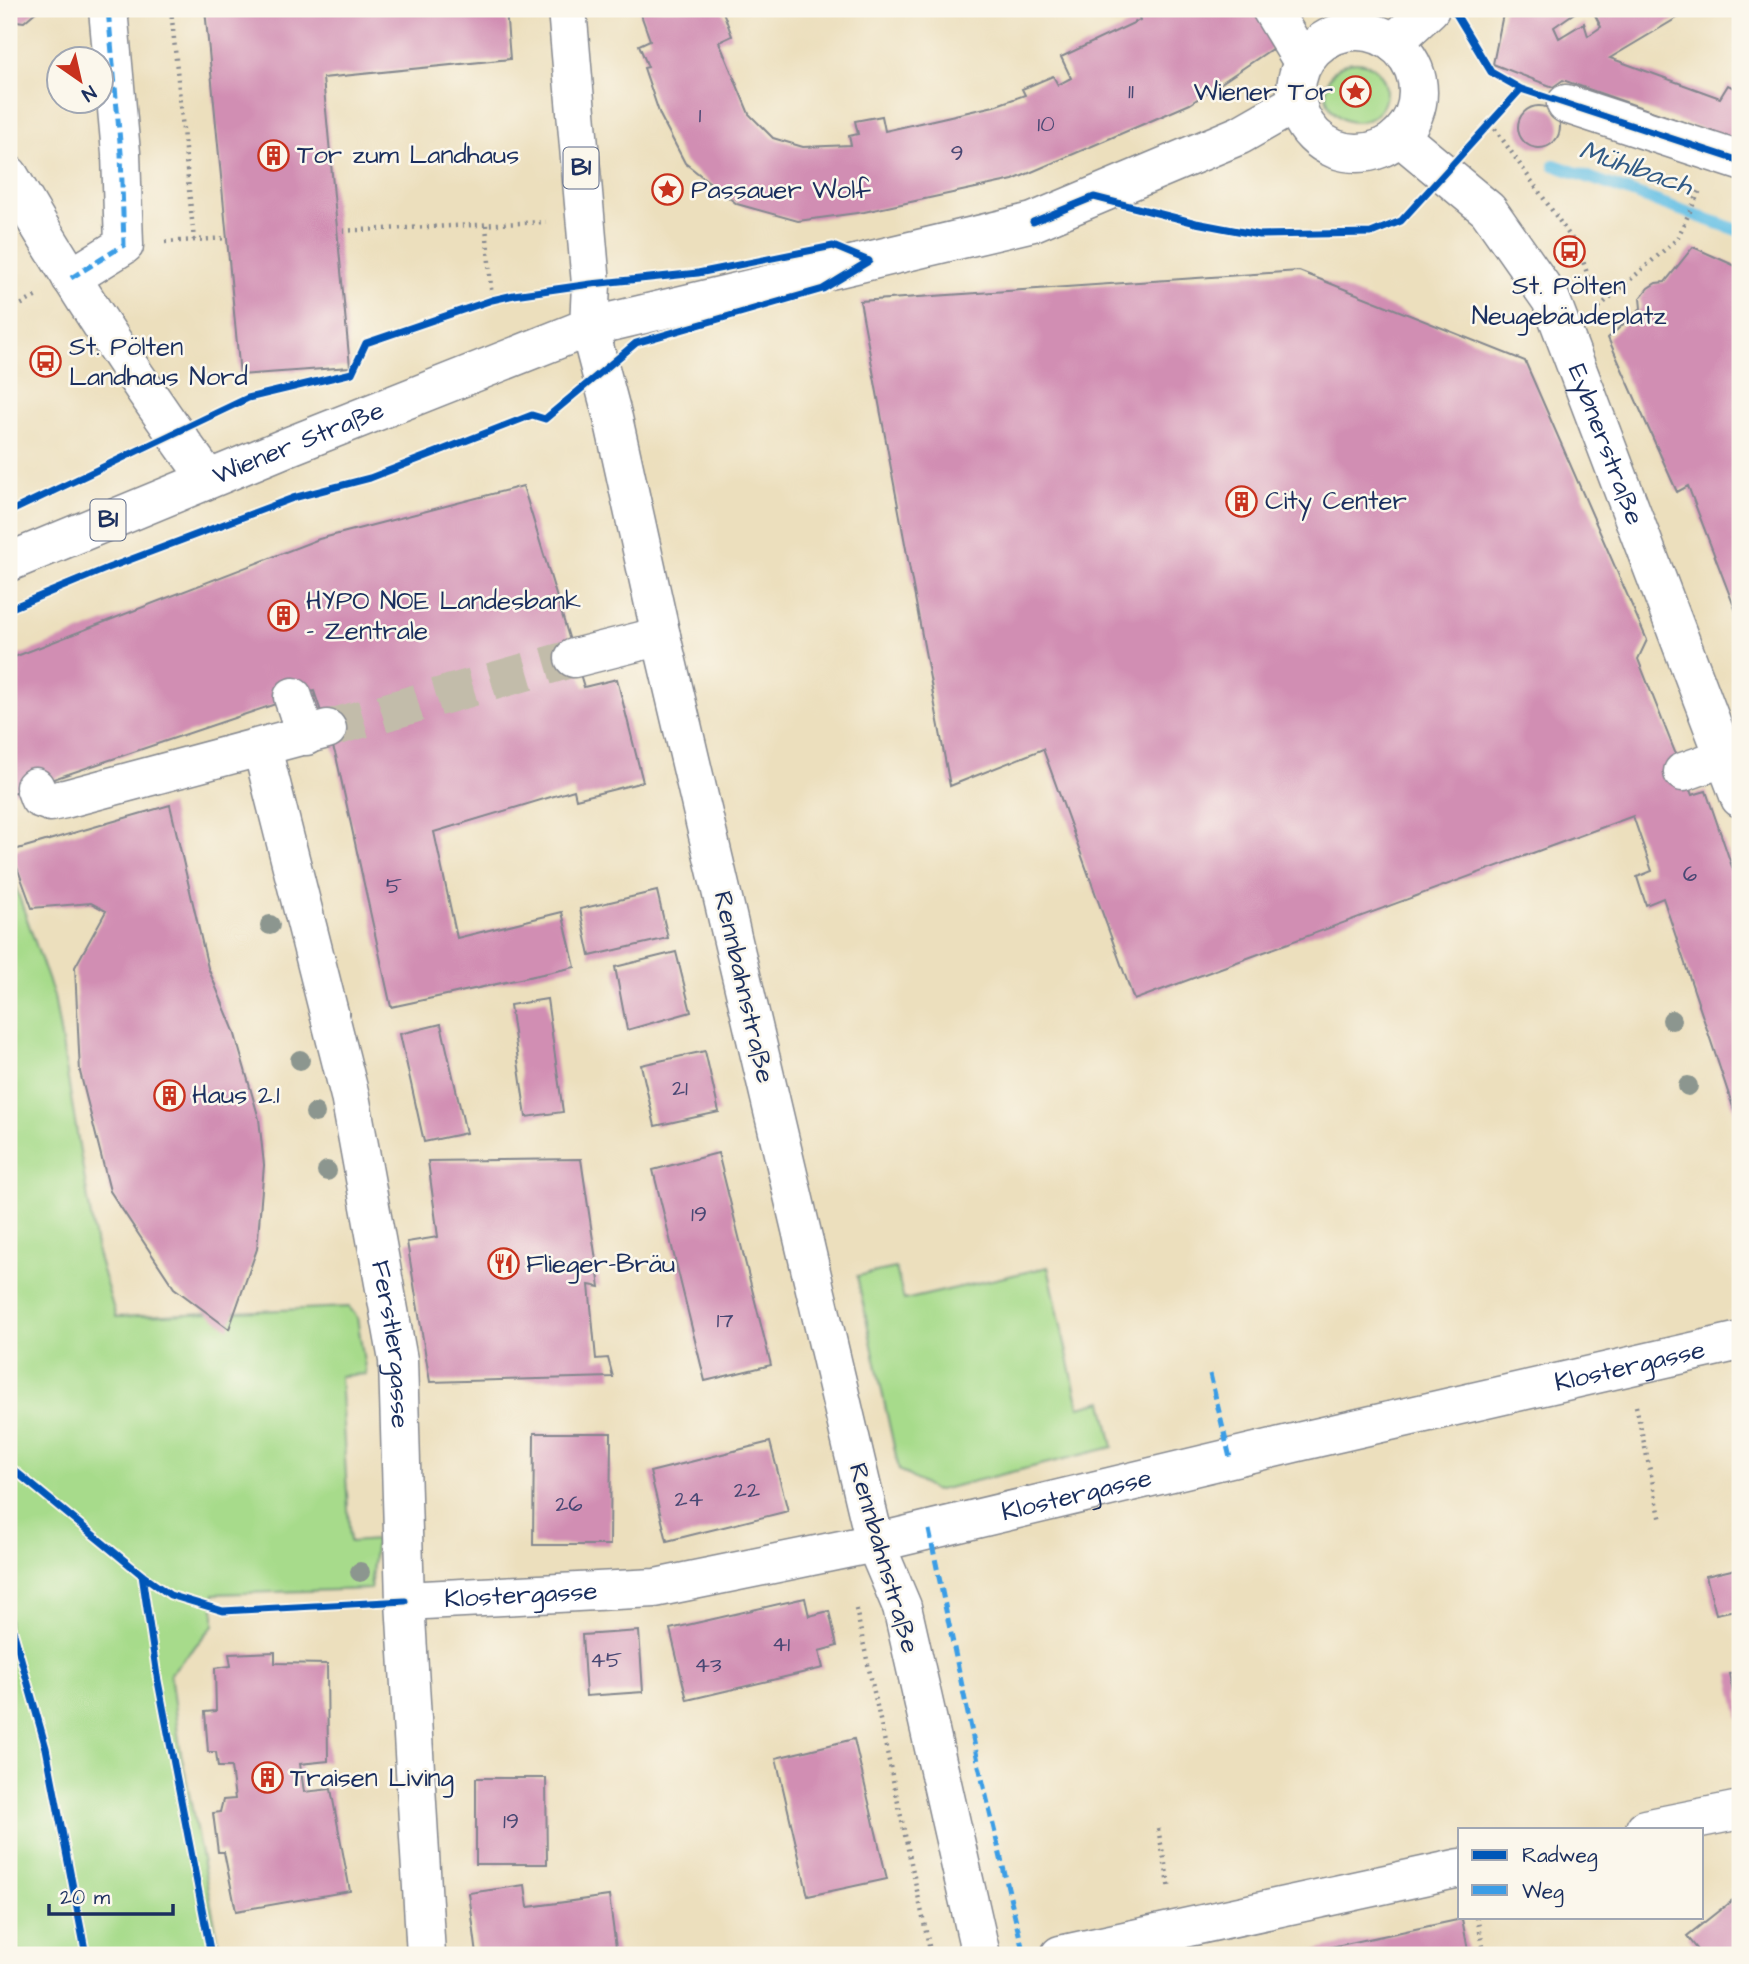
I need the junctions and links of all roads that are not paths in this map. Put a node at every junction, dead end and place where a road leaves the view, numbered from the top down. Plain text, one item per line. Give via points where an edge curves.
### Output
1 (108, 9) edge
2 (567, 9) edge
3 (1271, 9) edge
4 (1430, 9) edge
5 (1333, 21) edge
6 (1393, 43) junction
7 (1303, 62) junction
8 (1296, 103) junction
9 (1566, 104) dead end
10 (1399, 136) junction
11 (1740, 161) edge
12 (9, 175) edge
13 (71, 278) junction
14 (589, 327) junction
15 (208, 479) junction
16 (9, 562) edge
17 (661, 636) junction
18 (574, 658) tunnel mouth
19 (293, 697) dead end
20 (262, 748) junction
21 (1725, 757) junction
22 (1683, 772) dead end
23 (35, 787) dead end
24 (1740, 798) edge
25 (1740, 1341) edge
26 (859, 1546) junction
27 (405, 1601) junction
28 (1740, 1810) edge
29 (1651, 1828) edge
30 (1458, 1868) edge
31 (426, 1955) edge
32 (981, 1955) edge
33 (1060, 1955) edge

1 - 13 street via 124,244
2 - 14 street, Rennbahnstraße / B1 via 591,284
3 - 7 street
4 - 6 street
5 - 6 street
5 - 7 street
6 - 10 street via 1408,58 1418,99
7 - 8 street via 1296,82
8 - 10 street via 1306,128 1325,145 1350,153 1377,150
8 - 14 street, Wiener Straße via 1240,135 1033,222
9 - 11 street
10 - 21 street, Eybnerstraße via 1489,210 1551,300
12 - 13 street
13 - 15 street
14 - 15 street, Wiener Straße / B1
14 - 17 street, Rennbahnstraße
15 - 16 street, Wiener Straße / B1
17 - 18 street
17 - 26 street, Rennbahnstraße
19 - 20 street via 317,733
20 - 23 street via 58,801 39,798
20 - 27 street, Ferstlergasse via 350,1096 397,1360
21 - 22 street
21 - 24 street, Eybnerstraße
25 - 26 street, Klostergasse
26 - 27 street, Klostergasse via 654,1588
26 - 32 street, Rennbahnstraße via 902,1607
27 - 31 street, Ferstlergasse
28 - 29 street
30 - 33 street

